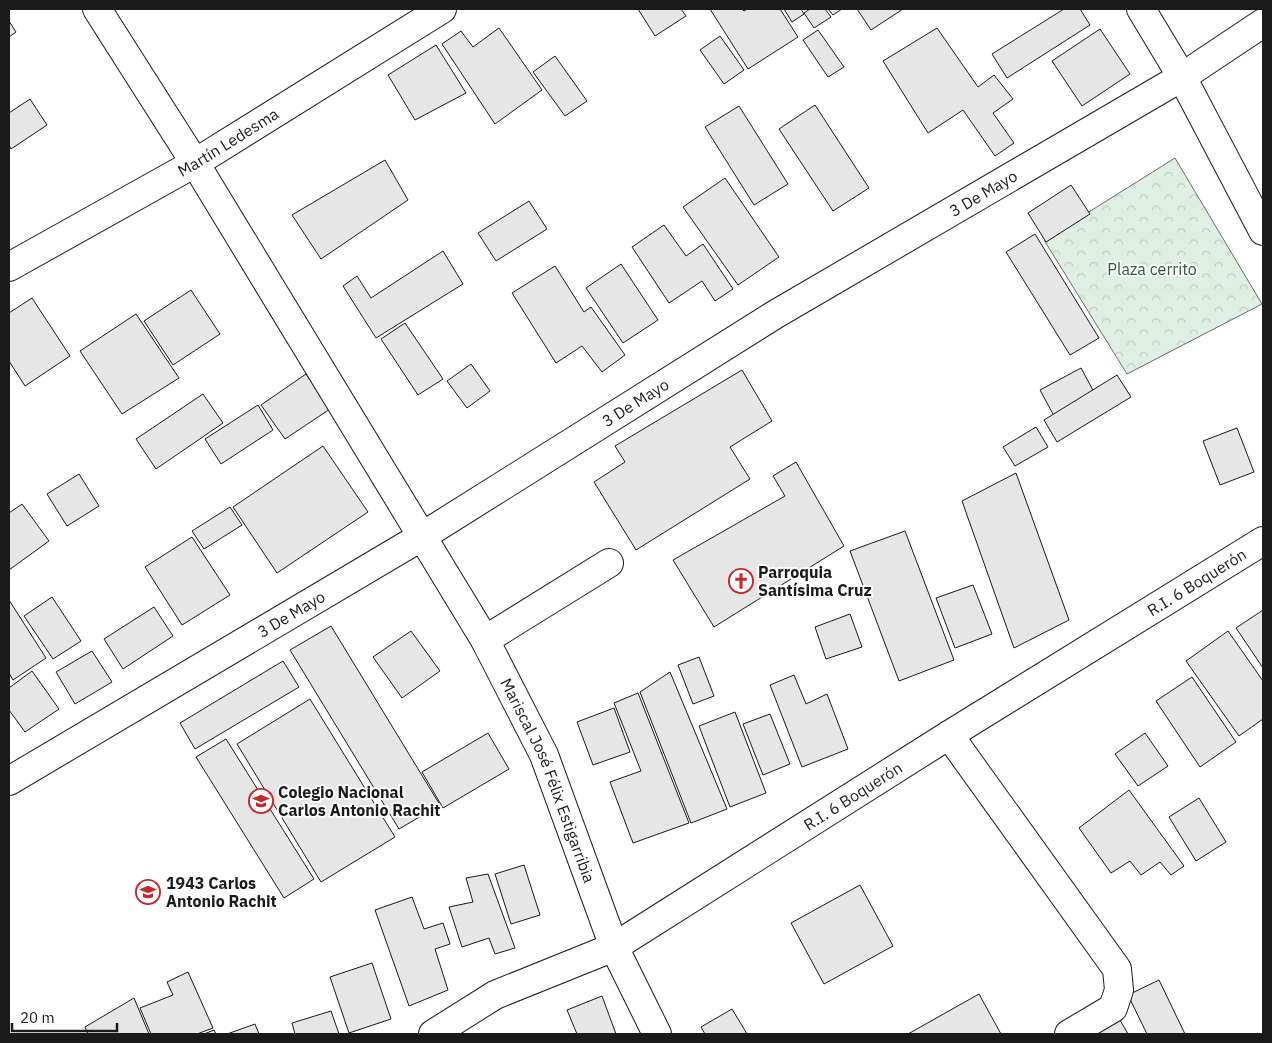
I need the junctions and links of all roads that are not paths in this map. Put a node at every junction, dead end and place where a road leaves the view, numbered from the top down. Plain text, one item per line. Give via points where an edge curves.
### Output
1 (97, 9) edge
2 (442, 9) edge
3 (1141, 9) edge
4 (1263, 23) edge
5 (1182, 76) junction
6 (195, 163) junction
7 (1263, 231) edge
8 (9, 267) edge
9 (422, 537) junction
10 (1263, 542) edge
11 (609, 563) dead end
12 (485, 640) junction
13 (949, 735) junction
14 (9, 781) edge
15 (614, 947) junction
16 (433, 1034) edge
17 (657, 1034) edge
18 (1069, 1034) edge

1 - 6 street, Mariscal José Félix Estigarribia
2 - 6 street, Martín Ledesma
3 - 5 street
4 - 5 street, 3 De Mayo
5 - 7 street
5 - 9 street, 3 De Mayo via 776,314
6 - 8 street, Martín Ledesma
6 - 9 street, Mariscal José Félix Estigarribia
9 - 12 street, Mariscal José Félix Estigarribia
9 - 14 street, 3 De Mayo
10 - 13 street, R.I. 6 Boquerón
11 - 12 street
12 - 15 street, Mariscal José Félix Estigarribia via 544,755
13 - 15 street, R.I. 6 Boquerón
13 - 18 street via 1117,969 1119,990 1113,1008
15 - 16 street, R.I. 6 Boquerón via 495,995
15 - 17 street, Mariscal José Félix Estigarribia

